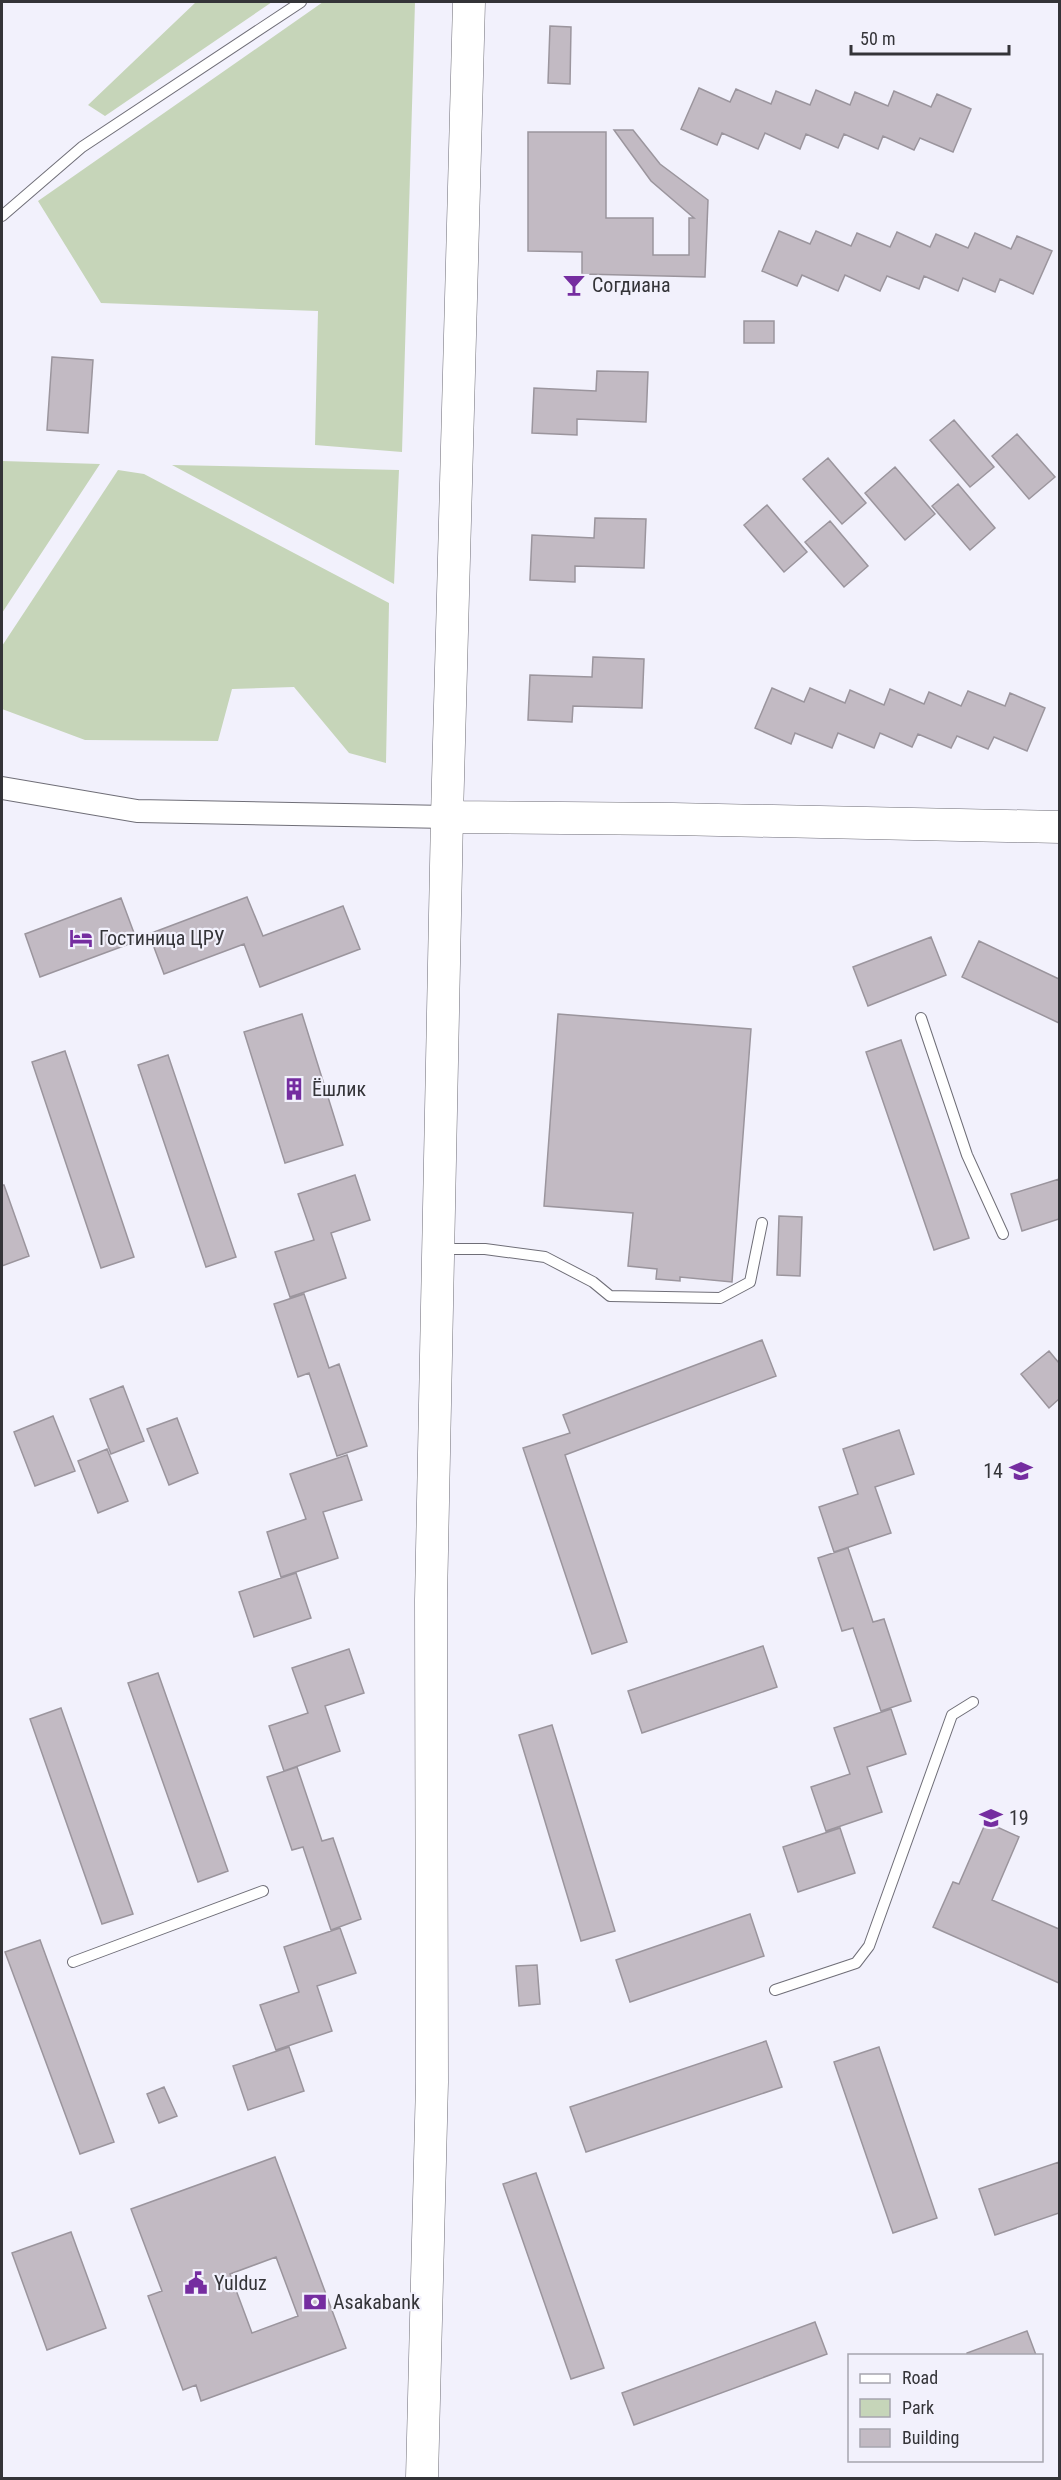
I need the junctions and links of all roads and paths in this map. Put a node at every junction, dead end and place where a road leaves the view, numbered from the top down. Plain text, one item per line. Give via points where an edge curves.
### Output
1 (301, 2) edge
2 (469, 2) edge
3 (2, 216) edge
4 (2, 788) edge
5 (447, 817) junction
6 (1059, 827) edge
7 (921, 1018) dead end
8 (762, 1223) dead end
9 (1003, 1234) dead end
10 (438, 1249) junction
11 (973, 1702) dead end
12 (263, 1891) dead end
13 (73, 1962) dead end
14 (775, 1990) dead end
15 (422, 2478) edge

1 - 3 lane via 82,147
2 - 5 street
4 - 5 street via 137,811
5 - 6 street
5 - 10 street
7 - 9 lane via 967,1155
8 - 10 lane via 750,1282 720,1298 610,1296 593,1282 545,1257 485,1249
10 - 15 street via 431,1600 432,2082
11 - 14 lane via 952,1715 869,1946 856,1963
12 - 13 lane

